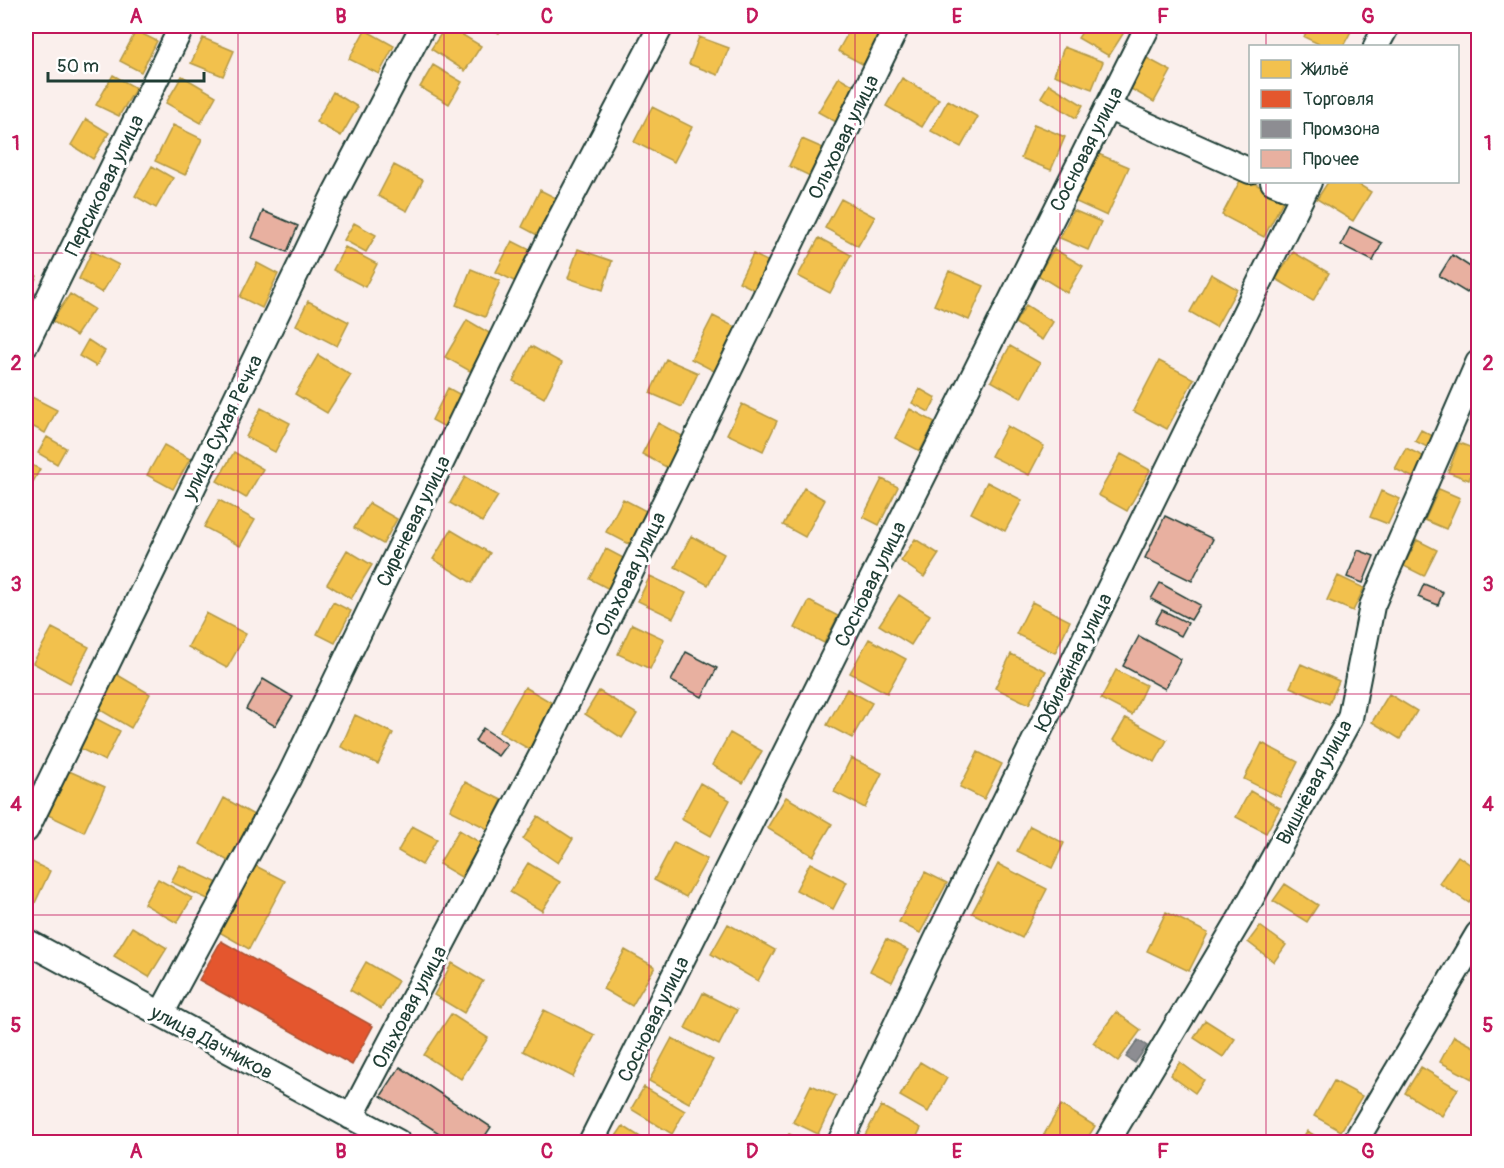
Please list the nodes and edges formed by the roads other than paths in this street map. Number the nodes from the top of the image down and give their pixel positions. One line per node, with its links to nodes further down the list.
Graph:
1 (183, 26): 12 (street, Персиковая улица)
2 (423, 26): 14 (street, улица Сухая Речка)
3 (662, 26): 17 (street, Сиреневая улица)
4 (1148, 26): 8 (street, Сосновая улица)
5 (1387, 26): 7 (street)
6 (887, 29): 18 (street, Ольховая улица)
7 (1377, 45)
8 (1107, 107): 9 (street); 20 (street, Сосновая улица)
9 (1249, 170)
10 (1279, 183): 11 (street)
11 (1306, 188): 21 (street, Юбилейная улица)
12 (26, 344)
13 (1479, 363): 22 (street, Вишнёвая улица)
14 (26, 830)
15 (1479, 934): 23 (street)
16 (26, 941): 17 (street, улица Дачников)
17 (161, 1014): 18 (street, улица Дачников)
18 (351, 1117): 19 (street, улица Дачников)
19 (398, 1143)
20 (591, 1143)
21 (840, 1143)
22 (1107, 1143)
23 (1354, 1143)

